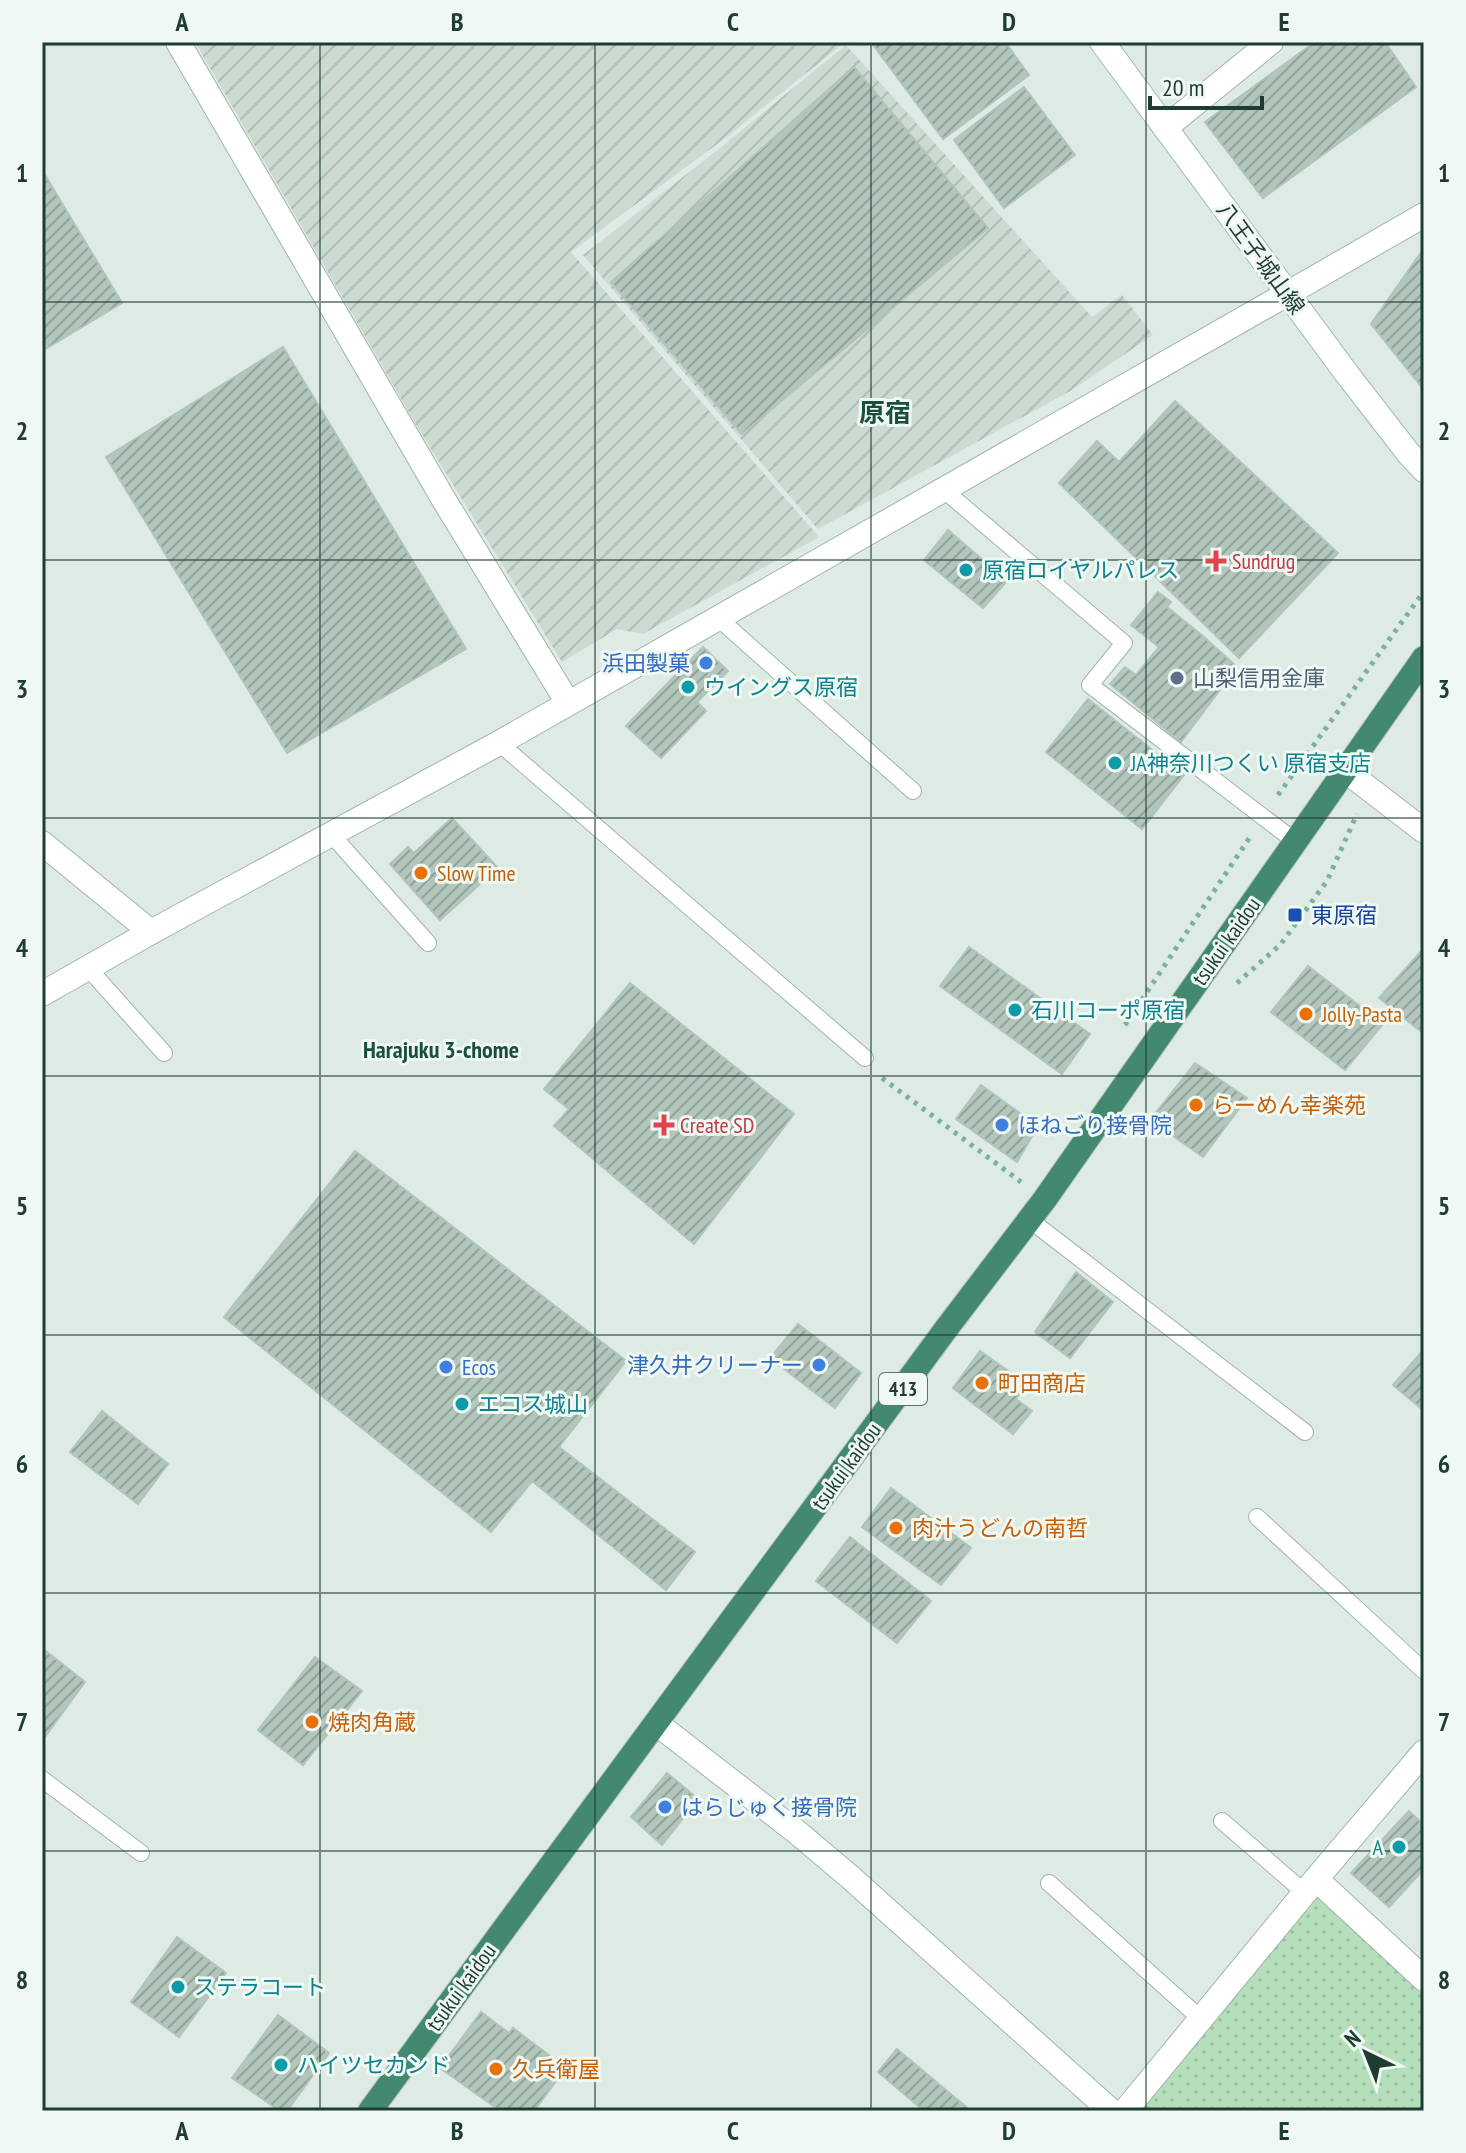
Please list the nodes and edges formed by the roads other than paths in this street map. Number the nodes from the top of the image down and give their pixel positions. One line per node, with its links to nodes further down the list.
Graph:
1 (178, 42): 11 (street)
2 (1102, 42): 4 (street, 八王子城山線)
3 (1271, 42): 4 (street)
4 (1165, 128): 6 (street, 八王子城山線)
5 (1424, 215): 6 (street)
6 (1287, 294): 7 (street, 八王子城山線); 8 (street)
7 (1424, 470)
8 (944, 490): 9 (street); 17 (lane)
9 (718, 618): 11 (street); 14 (lane)
10 (1424, 658): 13 (highway, tsukui kaidou / 413)
11 (568, 703): 12 (street)
12 (499, 743): 16 (street); 24 (lane)
13 (1346, 771): 15 (street); 17 (highway, tsukui kaidou / 413)
14 (913, 791)
15 (1424, 831)
16 (331, 834): 19 (street); 20 (lane)
17 (1296, 842): 25 (highway, tsukui kaidou / 413)
18 (42, 843): 19 (street)
19 (151, 932): 21 (street)
20 (428, 943)
21 (88, 968): 22 (street); 23 (lane)
22 (42, 994)
23 (164, 1053)
24 (865, 1058)
25 (1030, 1220): 26 (lane); 29 (highway, tsukui kaidou / 413)
26 (1305, 1432)
27 (1257, 1517): 28 (lane)
28 (1424, 1671)
29 (656, 1723): 38 (highway, tsukui kaidou / 413); 39 (street)
30 (1424, 1752): 35 (street)
31 (42, 1779): 33 (lane)
32 (1222, 1821): 35 (lane)
33 (141, 1853)
34 (1049, 1883): 37 (lane)
35 (1310, 1886): 36 (street); 37 (street)
36 (1424, 1979)
37 (1201, 2019): 40 (street)
38 (370, 2111)
39 (1111, 2111)
40 (1125, 2111)

